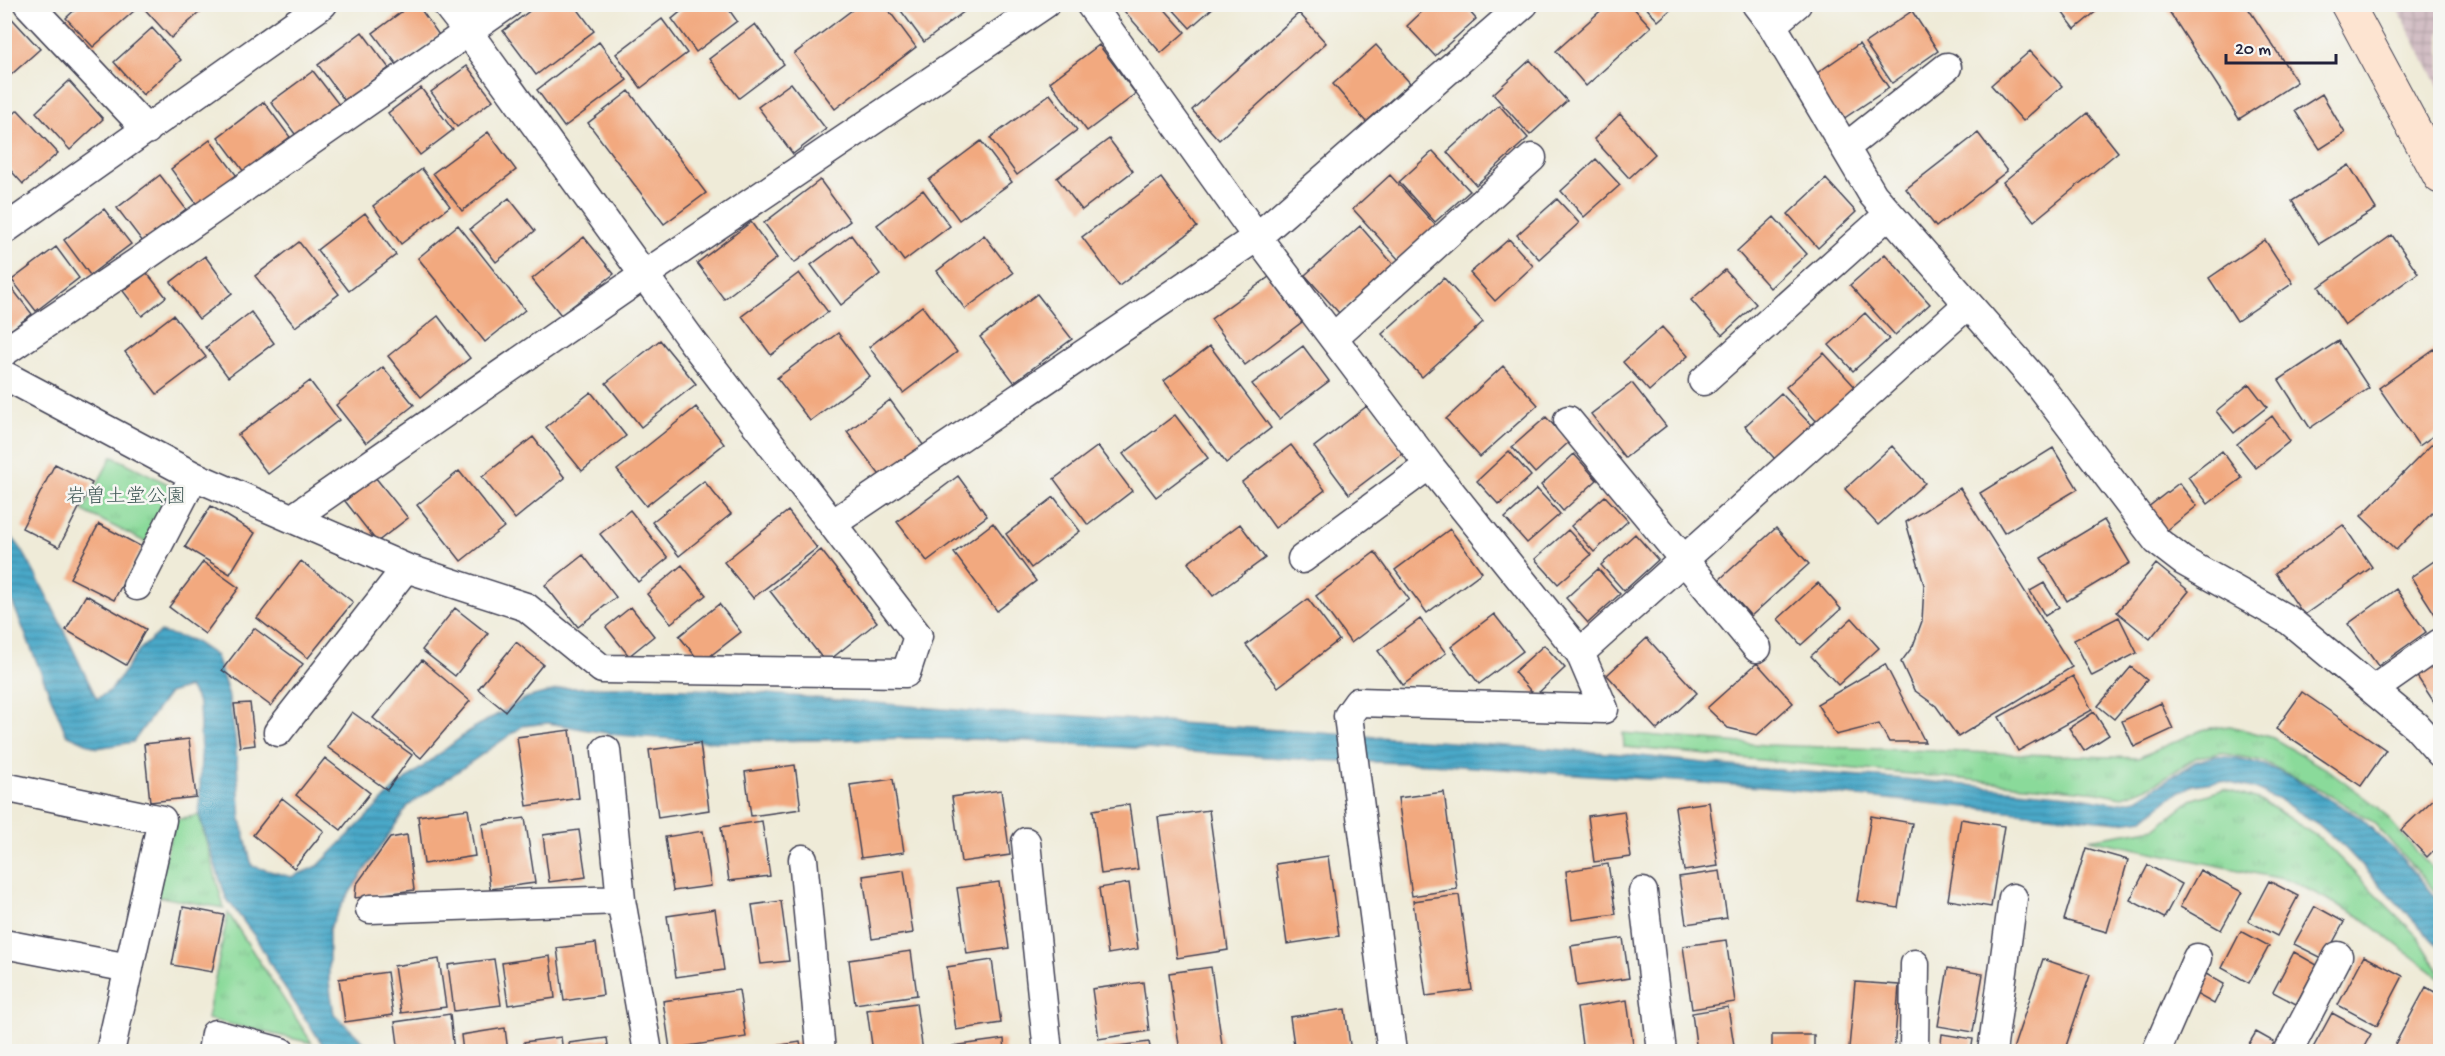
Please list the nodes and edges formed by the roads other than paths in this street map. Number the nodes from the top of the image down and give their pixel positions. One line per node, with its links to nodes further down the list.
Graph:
1 (28, 4): 13 (street)
2 (323, 4): 13 (street)
3 (446, 4): 11 (street)
4 (508, 4): 11 (street)
5 (1045, 4): 20 (street)
6 (1090, 4): 19 (street)
7 (1524, 4): 19 (street)
8 (1797, 4): 10 (street)
9 (2347, 4): 16 (main road)
10 (1764, 15): 14 (street)
11 (468, 32): 20 (street); 23 (street)
12 (1947, 67): 14 (street)
13 (147, 130): 18 (street)
14 (1845, 148): 17 (street)
15 (1532, 158): 22 (street)
16 (2440, 177)
17 (1889, 214): 21 (street); 25 (street)
18 (4, 230)
19 (1257, 237): 22 (street); 30 (street)
20 (644, 275): 29 (street); 30 (street)
21 (1967, 305): 32 (street); 38 (street)
22 (1334, 337): 27 (street)
23 (4, 352)
24 (4, 375): 28 (street)
25 (1703, 381)
26 (1568, 420): 32 (street)
27 (1429, 465): 31 (street); 37 (street)
28 (194, 476): 29 (street); 34 (street)
29 (293, 518): 33 (street)
30 (832, 524): 33 (street)
31 (1302, 559)
32 (1683, 561): 36 (street); 37 (street)
33 (406, 568): 39 (street)
34 (137, 586)
35 (2440, 643): 38 (street)
36 (1757, 648)
37 (1580, 653): 60 (street)
38 (2373, 690): 41 (street)
39 (278, 732)
40 (606, 750): 47 (street)
41 (2440, 753)
42 (4, 787): 53 (street)
43 (1026, 842): 59 (street)
44 (803, 859): 58 (street)
45 (1643, 892): 61 (street)
46 (2013, 898): 63 (street)
47 (621, 900): 48 (street); 57 (street)
48 (370, 909)
49 (4, 944): 53 (street)
50 (2338, 956): 65 (street)
51 (2197, 957): 64 (street)
52 (1915, 964): 62 (street)
53 (129, 968): 54 (street)
54 (110, 1052)
55 (212, 1052): 56 (street)
56 (281, 1052)
57 (648, 1052)
58 (821, 1052)
59 (1048, 1052)
60 (1392, 1052)
61 (1662, 1052)
62 (1914, 1052)
63 (1992, 1052)
64 (2156, 1052)
65 (2288, 1052)

